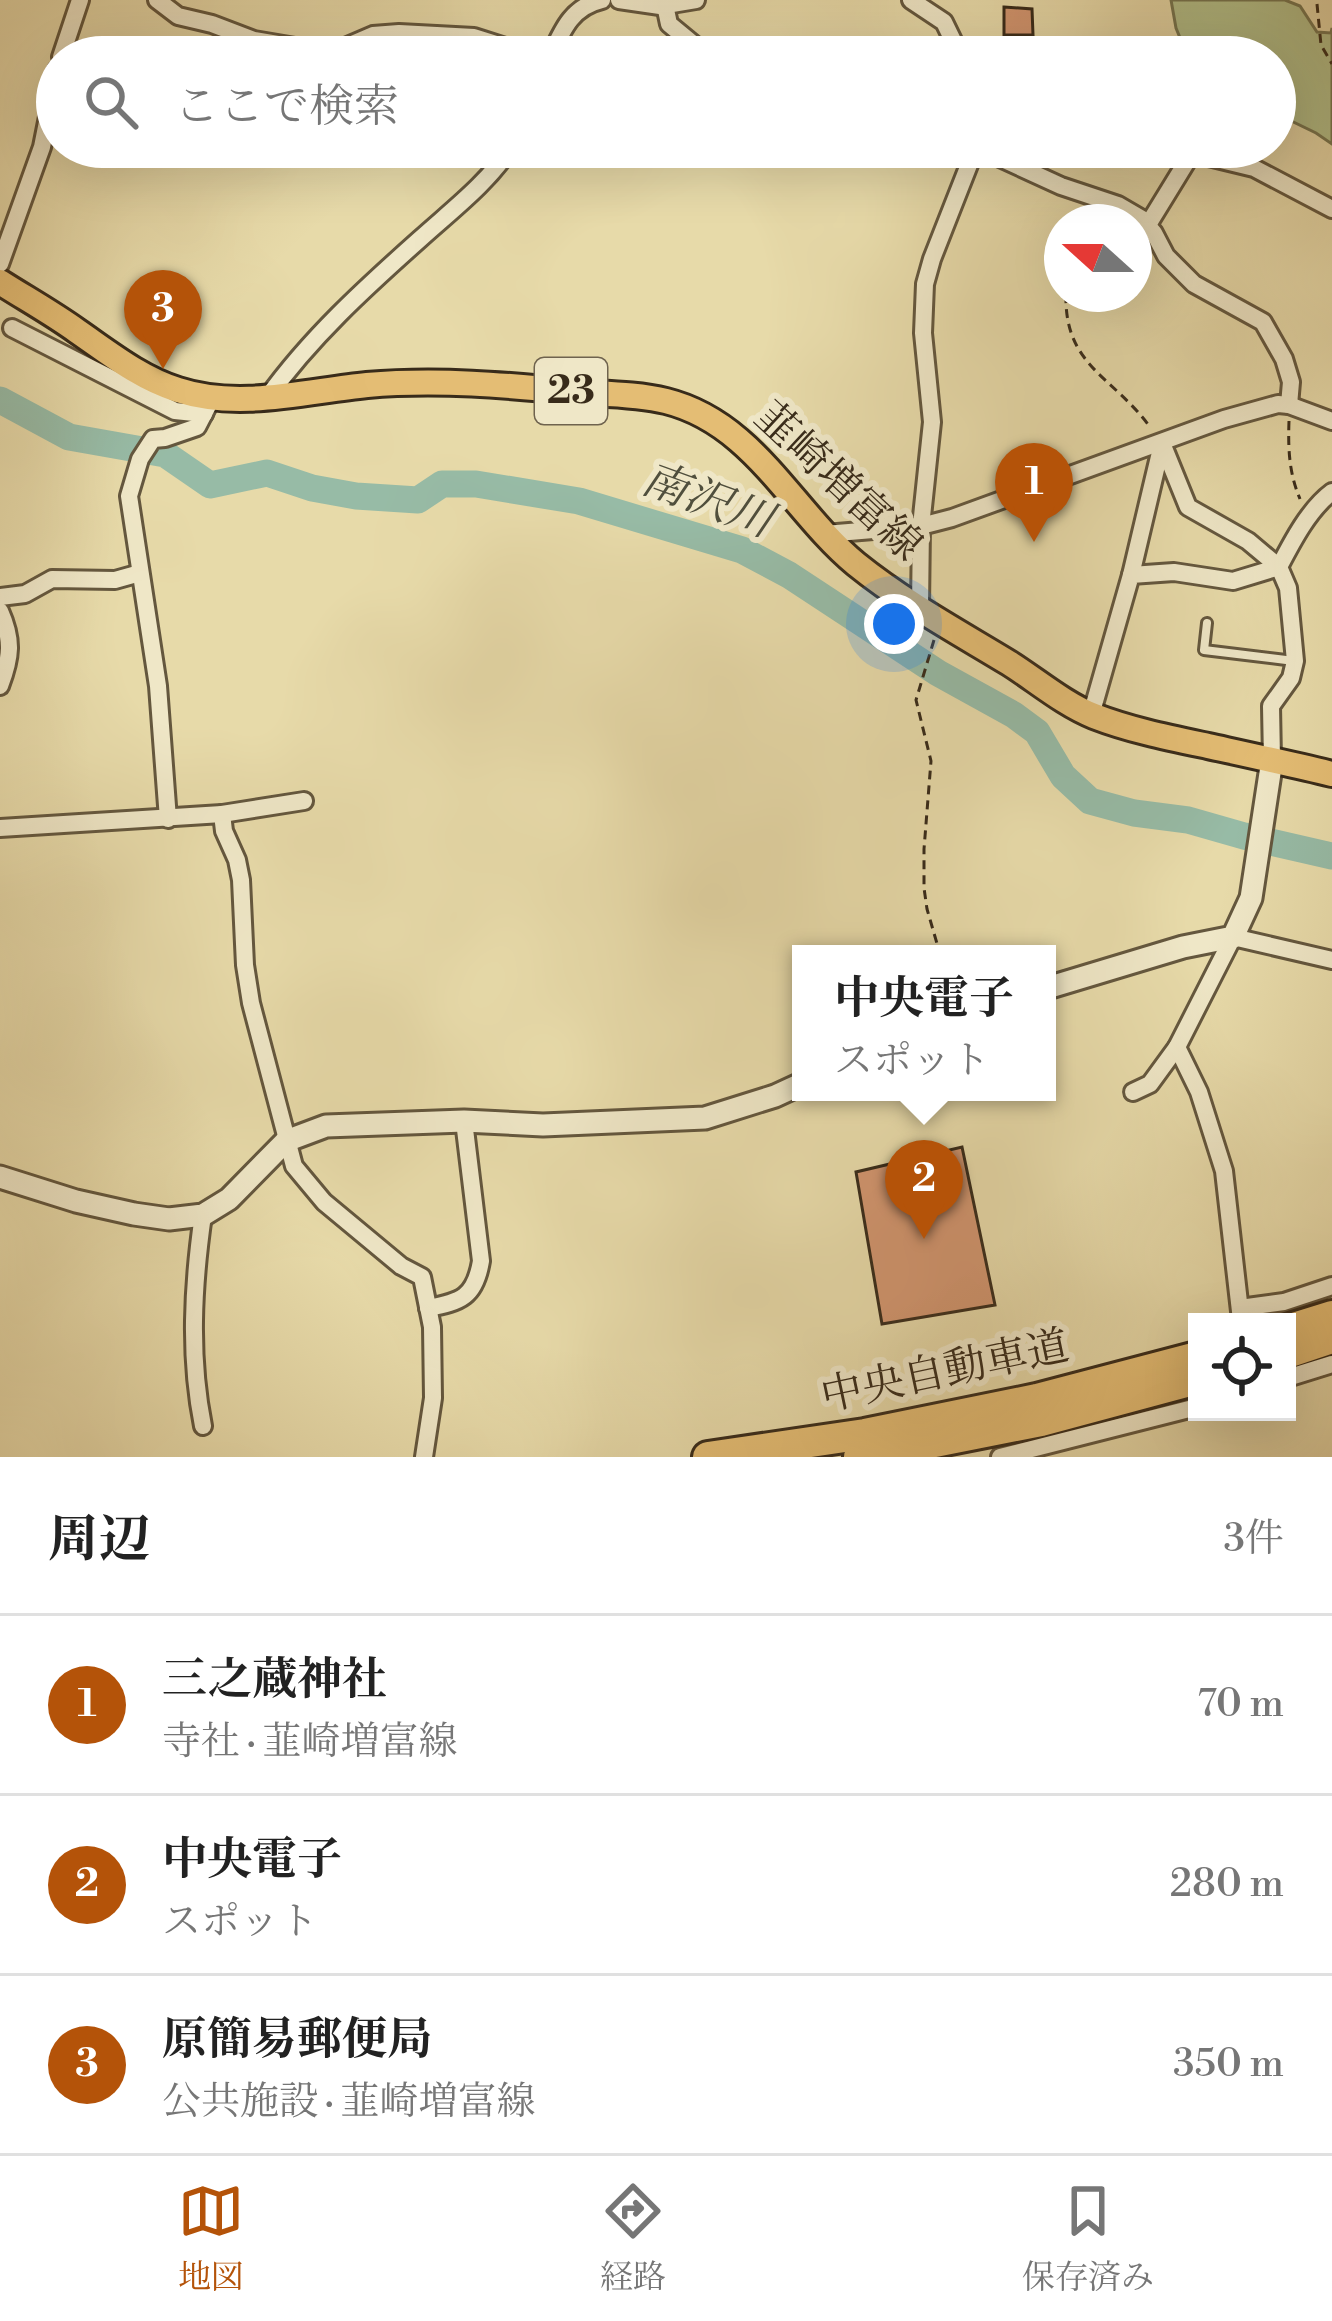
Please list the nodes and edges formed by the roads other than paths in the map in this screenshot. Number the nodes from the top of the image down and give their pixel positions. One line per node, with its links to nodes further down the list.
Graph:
1 (80, 0): 8 (street)
2 (157, 0): 9 (street)
3 (602, 0): 12 (street)
4 (619, 0): 7 (street)
5 (696, 0): 7 (street)
6 (911, 0): 14 (street)
7 (665, 5): 13 (street)
8 (69, 36)
9 (244, 36)
10 (371, 36): 11 (street)
11 (455, 36)
12 (559, 36)
13 (684, 36)
14 (951, 36)
15 (36, 164): 25 (street)
16 (496, 168): 28 (street)
17 (968, 168): 34 (street)
18 (1022, 168): 21 (street)
19 (1183, 168): 23 (street)
20 (1254, 168): 22 (street)
21 (1115, 204)
22 (1332, 209)
23 (1152, 218)
24 (1152, 232): 29 (street)
25 (0, 264)
26 (0, 282): 30 (main road, 韮崎増富線 / 23)
27 (6, 322): 30 (street)
28 (267, 398): 30 (main road, 韮崎増富線 / 23); 35 (main road, 韮崎増富線 / 23)
29 (1289, 405): 31 (street); 32 (street)
30 (208, 406): 37 (street)
31 (1332, 421)
32 (1162, 443): 34 (street); 36 (street); 38 (street)
33 (1332, 492): 36 (street)
34 (921, 526): 35 (street); 41 (street)
35 (825, 534): 41 (main road, 韮崎増富線 / 23)
36 (1279, 567): 38 (street); 43 (street)
37 (140, 573): 39 (street); 50 (street)
38 (1131, 575): 45 (street)
39 (0, 597)
40 (0, 611): 44 (street)
41 (930, 614): 45 (main road, 韮崎増富線 / 23)
42 (1207, 623): 43 (lane)
43 (1294, 661): 46 (street)
44 (0, 686)
45 (1091, 715): 46 (main road, 韮崎増富線 / 23)
46 (1272, 760): 47 (main road, 韮崎増富線 / 23); 52 (street)
47 (1332, 774)
48 (304, 801): 49 (street)
49 (222, 814): 50 (street); 59 (street)
50 (168, 819): 51 (street)
51 (0, 829)
52 (1233, 937): 53 (street); 54 (street); 55 (street)
53 (1332, 960)
54 (1056, 985)
55 (1177, 1047): 57 (street); 64 (street)
56 (792, 1088): 58 (street)
57 (1133, 1092)
58 (464, 1121): 59 (street); 63 (street)
59 (286, 1141): 61 (street); 63 (street)
60 (0, 1177): 61 (street)
61 (203, 1215): 75 (street)
62 (1332, 1286): 65 (street)
63 (428, 1308): 76 (street)
64 (1240, 1313)
65 (1244, 1313)
66 (1332, 1316): 67 (highway)
67 (1296, 1327)
68 (1332, 1338): 69 (highway)
69 (1296, 1350)
70 (1188, 1359): 77 (highway, 中央自動車道)
71 (1332, 1364): 72 (street)
72 (1296, 1375)
73 (1188, 1381): 78 (highway, 中央自動車道)
74 (1188, 1409): 79 (street)
75 (202, 1426)
76 (424, 1454)
77 (708, 1457)
78 (859, 1457)
79 (1000, 1457)

